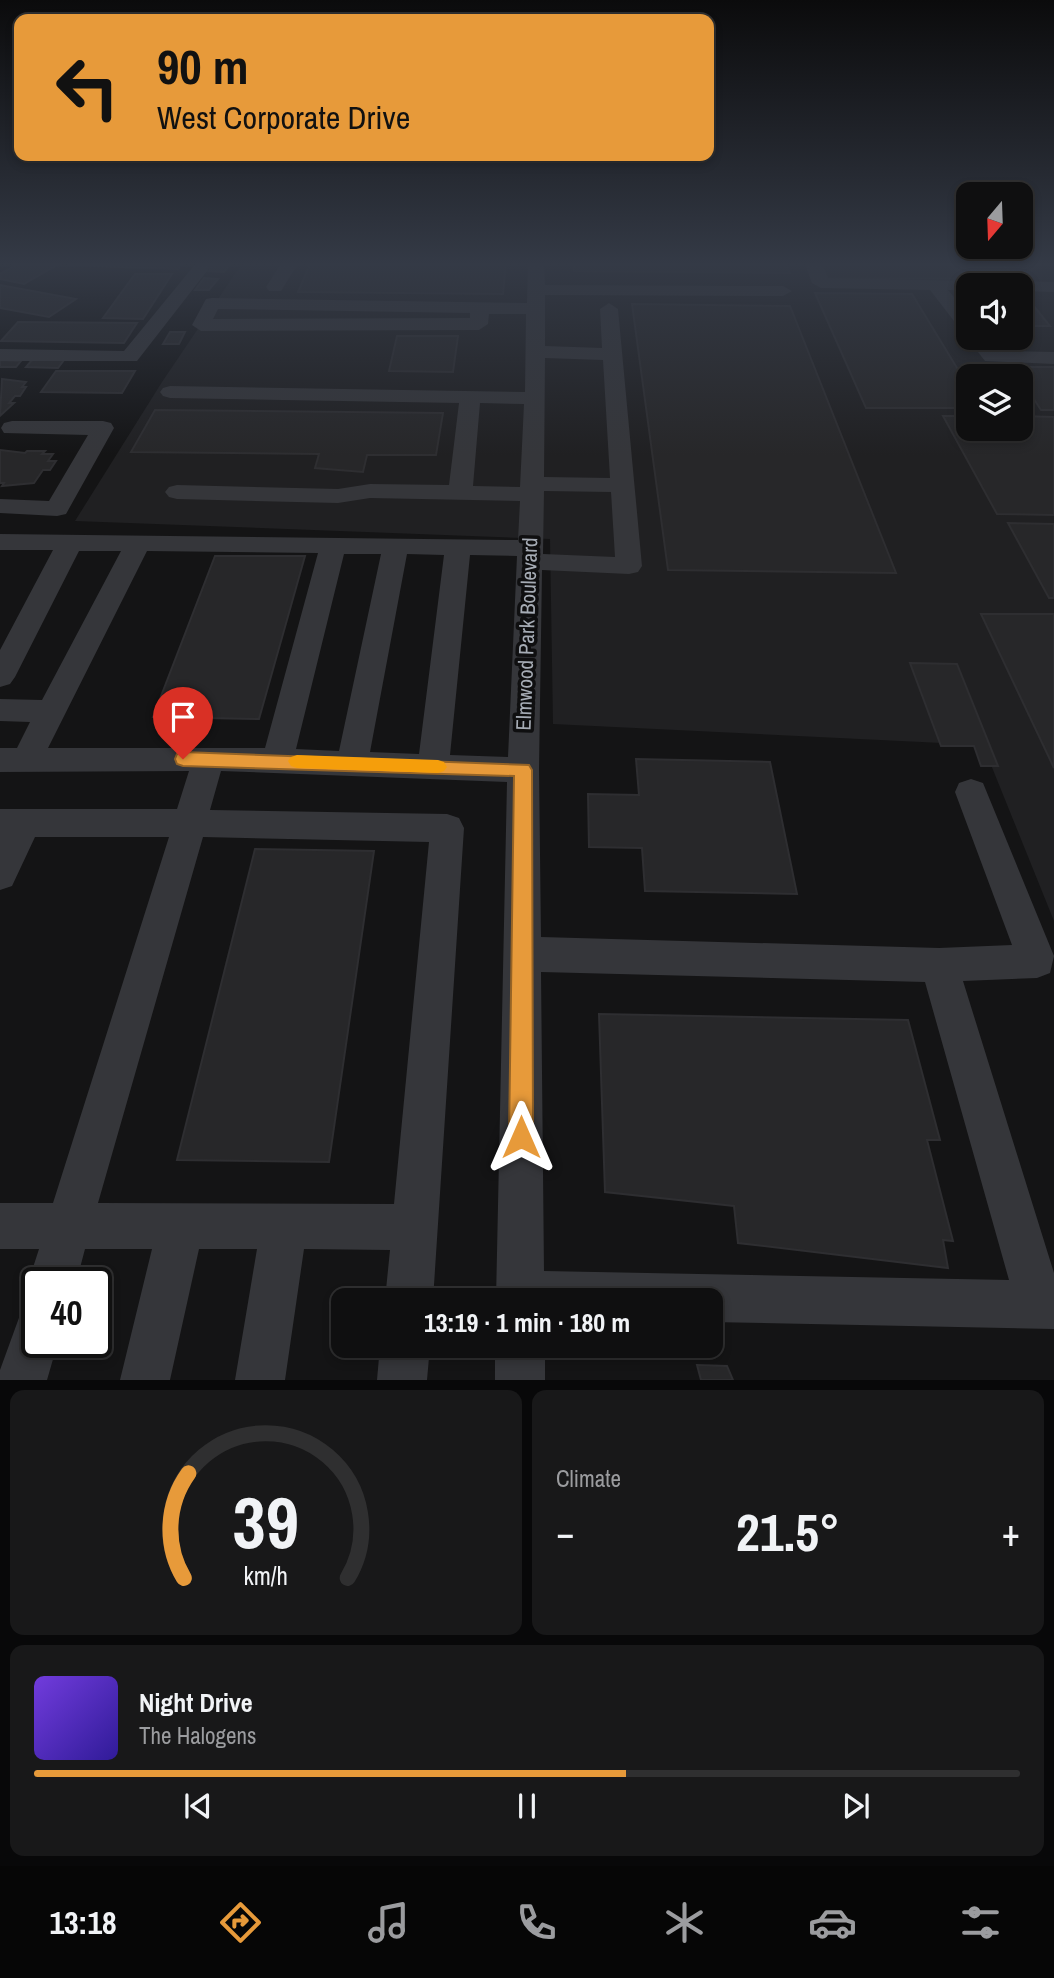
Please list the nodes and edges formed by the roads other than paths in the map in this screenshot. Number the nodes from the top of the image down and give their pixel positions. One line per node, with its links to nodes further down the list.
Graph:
1 (154, 326): 9 (street)
2 (535, 326): 7 (street, Elmwood Park Boulevard)
3 (610, 326): 8 (street)
4 (1033, 342): 5 (street)
5 (1054, 342)
6 (1019, 350): 10 (street)
7 (535, 352): 8 (street); 13 (street, Elmwood Park Boulevard)
8 (612, 354): 15 (street)
9 (0, 355)
10 (1054, 358)
11 (170, 392): 12 (street)
12 (470, 396): 13 (street); 18 (street)
13 (535, 398): 16 (street, Elmwood Park Boulevard)
14 (12, 428): 19 (street)
15 (621, 485): 16 (street); 26 (street)
16 (531, 489): 18 (street); 26 (street, Elmwood Park Boulevard)
17 (177, 492): 18 (street)
18 (460, 493)
19 (0, 506)
20 (0, 542): 21 (street)
21 (70, 543): 22 (street); 27 (street)
22 (138, 544): 23 (street); 29 (street)
23 (333, 546): 24 (street); 32 (street)
24 (396, 546): 25 (street); 33 (street)
25 (458, 547): 26 (street); 34 (street)
26 (529, 554): 35 (street, Elmwood Park Boulevard)
27 (0, 677)
28 (0, 710): 29 (street)
29 (51, 711): 31 (street)
30 (209, 759): 31 (street); 32 (street); 38 (street)
31 (14, 760)
32 (277, 761): 33 (street)
33 (352, 763): 34 (street)
34 (433, 766): 35 (street)
35 (523, 770): 40 (street, Elmwood Park Boulevard)
36 (971, 792): 41 (street)
37 (12, 823): 38 (street); 39 (street)
38 (191, 823): 45 (street); 46 (street)
39 (0, 875)
40 (522, 954): 41 (street); 49 (street, Elmwood Park Boulevard)
41 (940, 965): 51 (street)
42 (0, 1226): 46 (street)
43 (181, 1226): 44 (street); 46 (street); 56 (street)
44 (284, 1227): 45 (street); 57 (street)
45 (415, 1227): 48 (street)
46 (70, 1228): 47 (street)
47 (57, 1267)
48 (410, 1288)
49 (520, 1288)
50 (723, 1300): 51 (street)
51 (1047, 1305)
52 (29, 1358): 55 (street)
53 (404, 1358): 58 (street)
54 (520, 1358): 59 (street)
55 (22, 1380)
56 (145, 1380)
57 (260, 1380)
58 (402, 1380)
59 (520, 1380)

